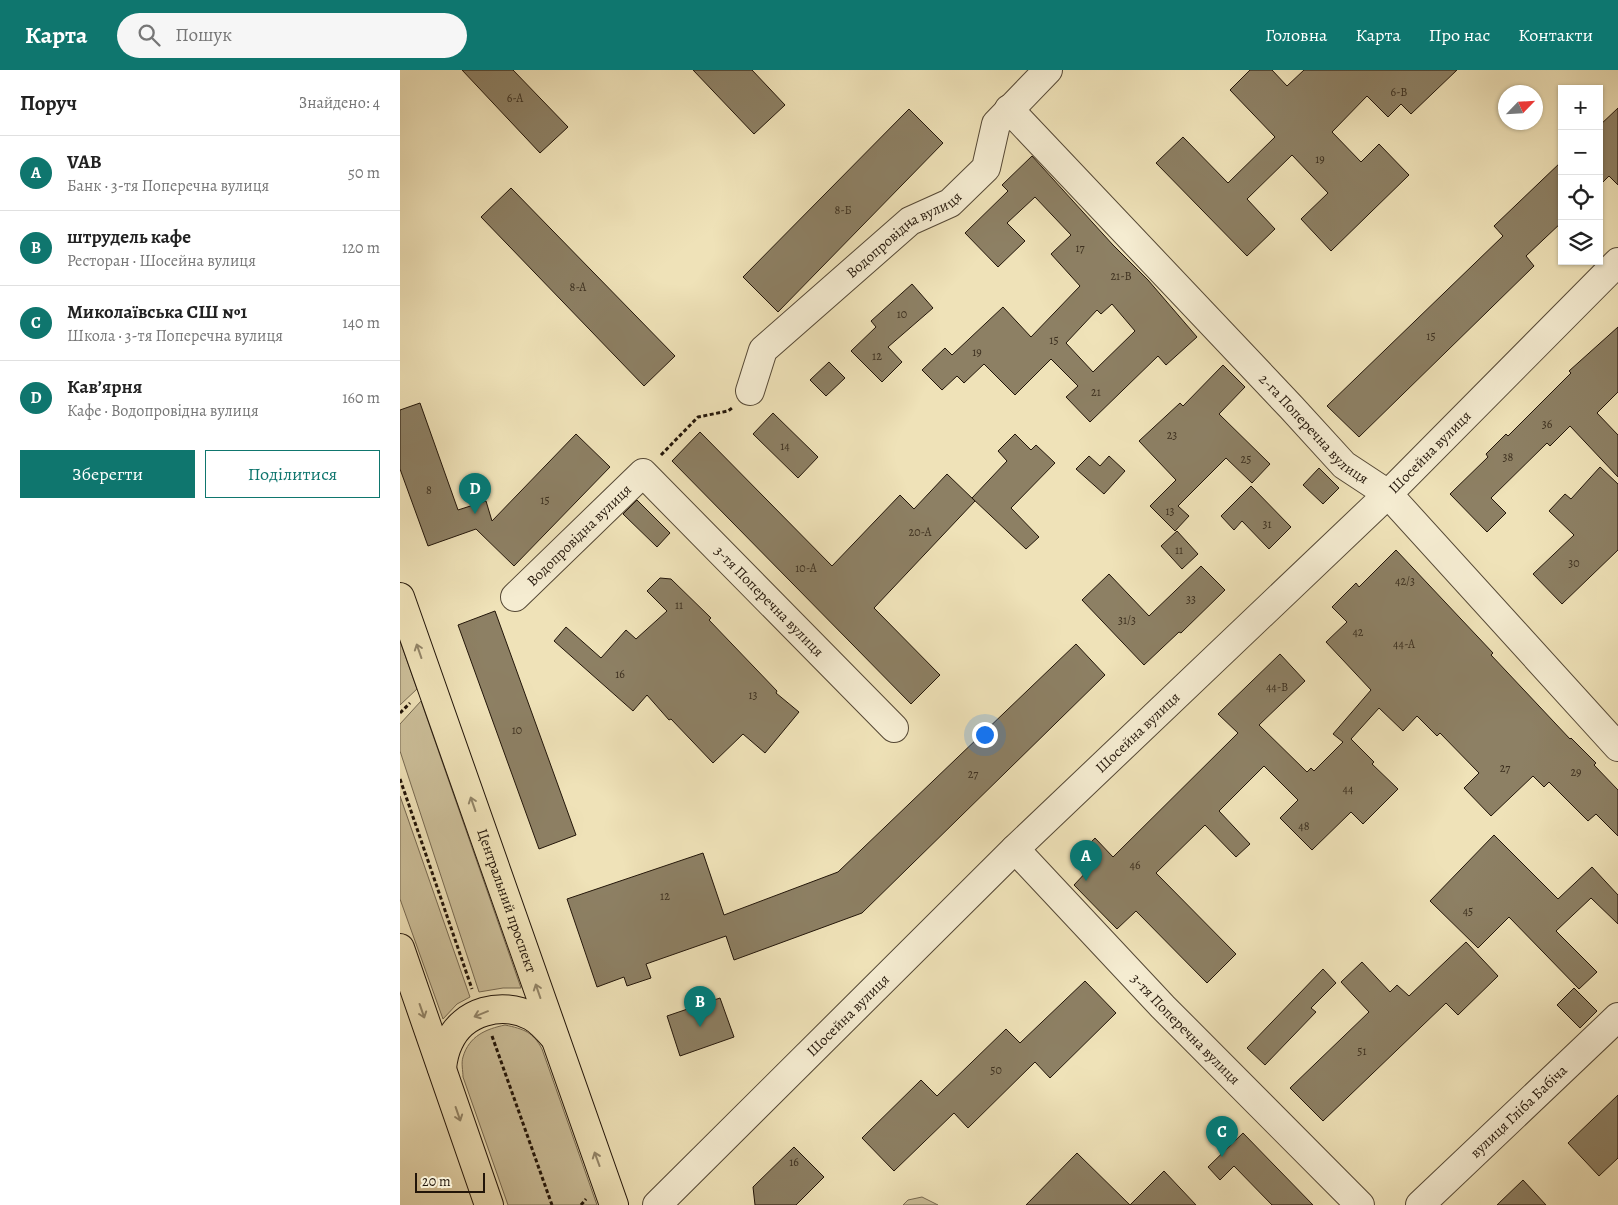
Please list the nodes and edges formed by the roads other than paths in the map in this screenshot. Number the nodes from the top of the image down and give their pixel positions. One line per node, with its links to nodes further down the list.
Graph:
1 (1048, 70): 2 (street, Водопровідна вулиця)
2 (1010, 109): 4 (street, Водопровідна вулиця); 6 (street, 2-га Поперечна вулиця)
3 (1618, 262): 6 (street, Шосейна вулиця)
4 (750, 391)
5 (643, 473): 8 (street, Водопровідна вулиця); 9 (street, 3-тя Поперечна вулиця)
6 (1388, 494): 10 (street, 2-га Поперечна вулиця); 11 (street, Шосейна вулиця)
7 (400, 597): 14 (main road, Центральний проспект, one-way to 7)
8 (515, 597)
9 (894, 728)
10 (1618, 748)
11 (1015, 849): 18 (street, Шосейна вулиця); 19 (street, 3-тя Поперечна вулиця)
12 (400, 948): 15 (main road, one-way to 15)
13 (1618, 1018): 20 (street, вулиця Гліба Бабіча)
14 (554, 1037): 15 (main road, one-way to 15); 17 (main road, Центральний проспект, one-way to 14)
15 (442, 1068): 16 (main road, one-way to 16)
16 (489, 1205)
17 (614, 1205)
18 (657, 1205)
19 (1360, 1205)
20 (1420, 1205)

